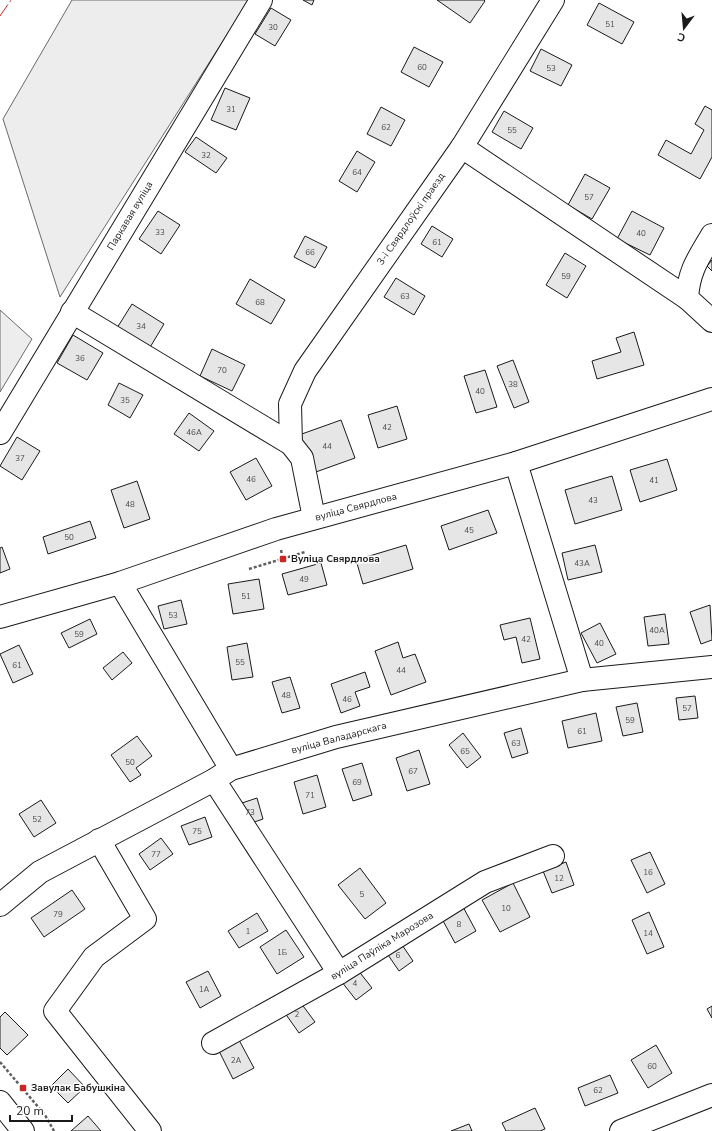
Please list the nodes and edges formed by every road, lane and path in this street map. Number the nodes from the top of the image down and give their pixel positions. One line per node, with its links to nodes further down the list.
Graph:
1 (261, 0): 6 (street, Паркавая вуліца)
2 (553, 0): 3 (street, 3-і Свярдлоўскі праезд)
3 (462, 147): 5 (street); 10 (street, 3-і Свярдлоўскі праезд)
4 (712, 235): 5 (street)
5 (687, 298): 7 (street)
6 (72, 312): 9 (street, Паркавая вуліца); 10 (street)
7 (712, 321)
8 (712, 399): 11 (street, вуліца Свярдлова)
9 (0, 433)
10 (292, 444): 12 (street)
11 (516, 463): 12 (street, вуліца Свярдлова); 18 (street)
12 (314, 518): 15 (street, вуліца Свярдлова)
13 (306, 552): 14 (path)
14 (249, 569)
15 (120, 583): 16 (street, вуліца Свярдлова); 19 (street)
16 (0, 617)
17 (712, 667): 18 (street, вуліца Валадарскага)
18 (582, 680): 19 (street, вуліца Валадарскага)
19 (222, 774): 20 (street, вуліца Валадарскага); 23 (street)
20 (100, 840): 22 (street, вуліца Валадарскага); 30 (street)
21 (554, 856): 23 (street, вуліца Паўліка Марозова)
22 (0, 905)
23 (339, 973): 24 (street, вуліца Паўліка Марозова)
24 (213, 1043)
25 (0, 1062): 29 (path)
26 (712, 1094): 31 (street)
27 (0, 1102): 28 (street)
28 (23, 1131)
29 (54, 1131)
30 (150, 1131)
31 (621, 1131)

